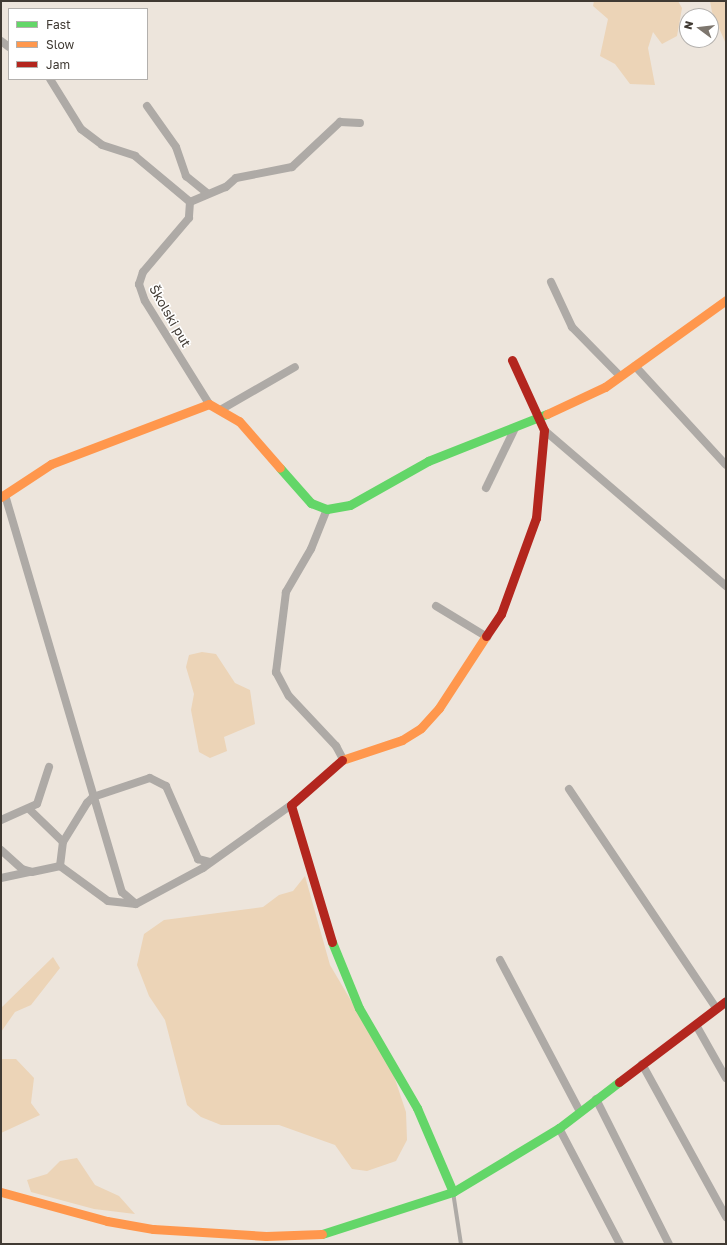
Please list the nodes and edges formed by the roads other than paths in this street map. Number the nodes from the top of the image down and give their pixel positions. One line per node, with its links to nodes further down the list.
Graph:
1 (51, 80): 5 (street)
2 (147, 106): 4 (street)
3 (360, 123): 4 (street)
4 (208, 194): 5 (street)
5 (190, 202): 12 (street, Školski put)
6 (551, 282): 11 (street)
7 (726, 300): 9 (street)
8 (512, 360): 14 (street)
9 (635, 366): 11 (street); 17 (street)
10 (295, 367): 13 (street)
11 (620, 376): 14 (street)
12 (210, 404): 13 (street); 19 (street)
13 (222, 409): 20 (street)
14 (539, 418): 15 (street); 16 (street)
15 (515, 428): 18 (street); 20 (street)
16 (544, 430): 21 (street); 23 (street)
17 (726, 465)
18 (486, 488)
19 (3, 496): 27 (street)
20 (327, 509): 24 (street)
21 (726, 586)
22 (436, 606): 23 (street)
23 (487, 637): 24 (street)
24 (343, 759): 28 (street)
25 (49, 767): 29 (street)
26 (569, 789): 40 (street)
27 (93, 797): 31 (street); 33 (street); 37 (street)
28 (291, 805): 33 (street); 48 (street)
29 (29, 809): 30 (street); 31 (street)
30 (1, 820)
31 (63, 842): 34 (street)
32 (1, 850): 35 (street)
33 (210, 862): 37 (street)
34 (60, 866): 35 (street); 37 (street)
35 (32, 872): 36 (street)
36 (1, 878)
37 (136, 904)
38 (500, 960): 45 (street)
39 (726, 1001): 40 (street)
40 (716, 1009): 41 (street)
41 (696, 1025): 42 (street); 43 (street)
42 (642, 1064): 44 (street); 49 (street)
43 (726, 1078)
44 (596, 1099): 45 (street); 52 (street)
45 (580, 1112): 46 (street)
46 (559, 1128): 48 (street); 51 (street)
47 (1, 1192): 48 (street)
48 (453, 1192): 50 (lane)
49 (726, 1217)
50 (461, 1244)
51 (620, 1244)
52 (669, 1244)

